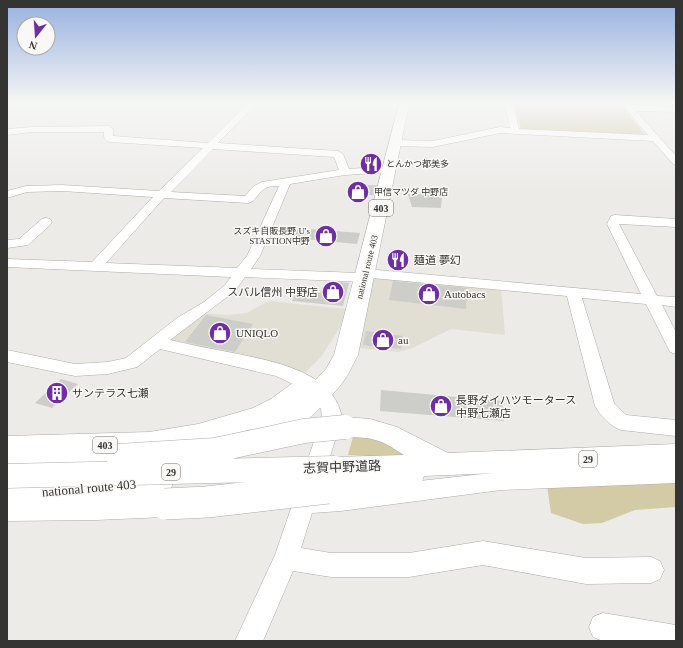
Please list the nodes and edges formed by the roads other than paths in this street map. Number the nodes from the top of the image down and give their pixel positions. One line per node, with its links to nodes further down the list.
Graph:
1 (108, 134): 9 (street)
2 (223, 134): 9 (street)
3 (397, 134): 8 (highway, national route 403 / 403)
4 (482, 134): 8 (street)
5 (580, 134): 7 (street)
6 (652, 134): 7 (street)
7 (655, 138): 10 (street)
8 (395, 143): 11 (highway, national route 403 / 403)
9 (212, 146): 12 (street); 15 (street)
10 (676, 162)
11 (390, 168): 12 (street); 22 (highway, national route 403 / 403)
12 (345, 172): 13 (street)
13 (286, 182): 15 (street); 21 (street)
14 (7, 195): 15 (street)
15 (161, 195): 20 (street)
16 (46, 222): 18 (street)
17 (676, 224): 24 (street)
18 (7, 244)
19 (7, 263): 20 (street)
20 (95, 267): 21 (street)
21 (240, 272): 22 (street); 26 (street)
22 (366, 276): 23 (street); 29 (highway, national route 403 / 403)
23 (573, 292): 24 (street); 30 (street)
24 (652, 300): 25 (street); 27 (street)
25 (676, 302)
26 (157, 344): 28 (street); 29 (street)
27 (676, 348)
28 (7, 356)
29 (313, 389): 31 (highway, national route 403 / 403); 35 (highway, national route 403 / 403); 42 (street)
30 (676, 428)
31 (202, 434): 32 (highway, national route 403 / 403); 35 (highway)
32 (7, 448)
33 (676, 455): 36 (main road, 志賀中野道路 / 29)
34 (7, 460): 37 (main road, 29, bridge)
35 (218, 460): 41 (highway, national route 403 / 403)
36 (500, 463): 37 (main road, 志賀中野道路 / 29); 40 (main road, 29)
37 (447, 464): 40 (main road, 志賀中野道路 / 29)
38 (676, 474): 42 (street)
39 (7, 476): 40 (main road, 志賀中野道路 / 29, bridge)
40 (331, 478): 43 (main road, 29, bridge)
41 (7, 494)
42 (304, 503): 44 (street)
43 (7, 508)
44 (286, 558): 45 (street); 48 (street)
45 (651, 570)
46 (603, 627): 47 (street)
47 (676, 639)
48 (249, 641)

